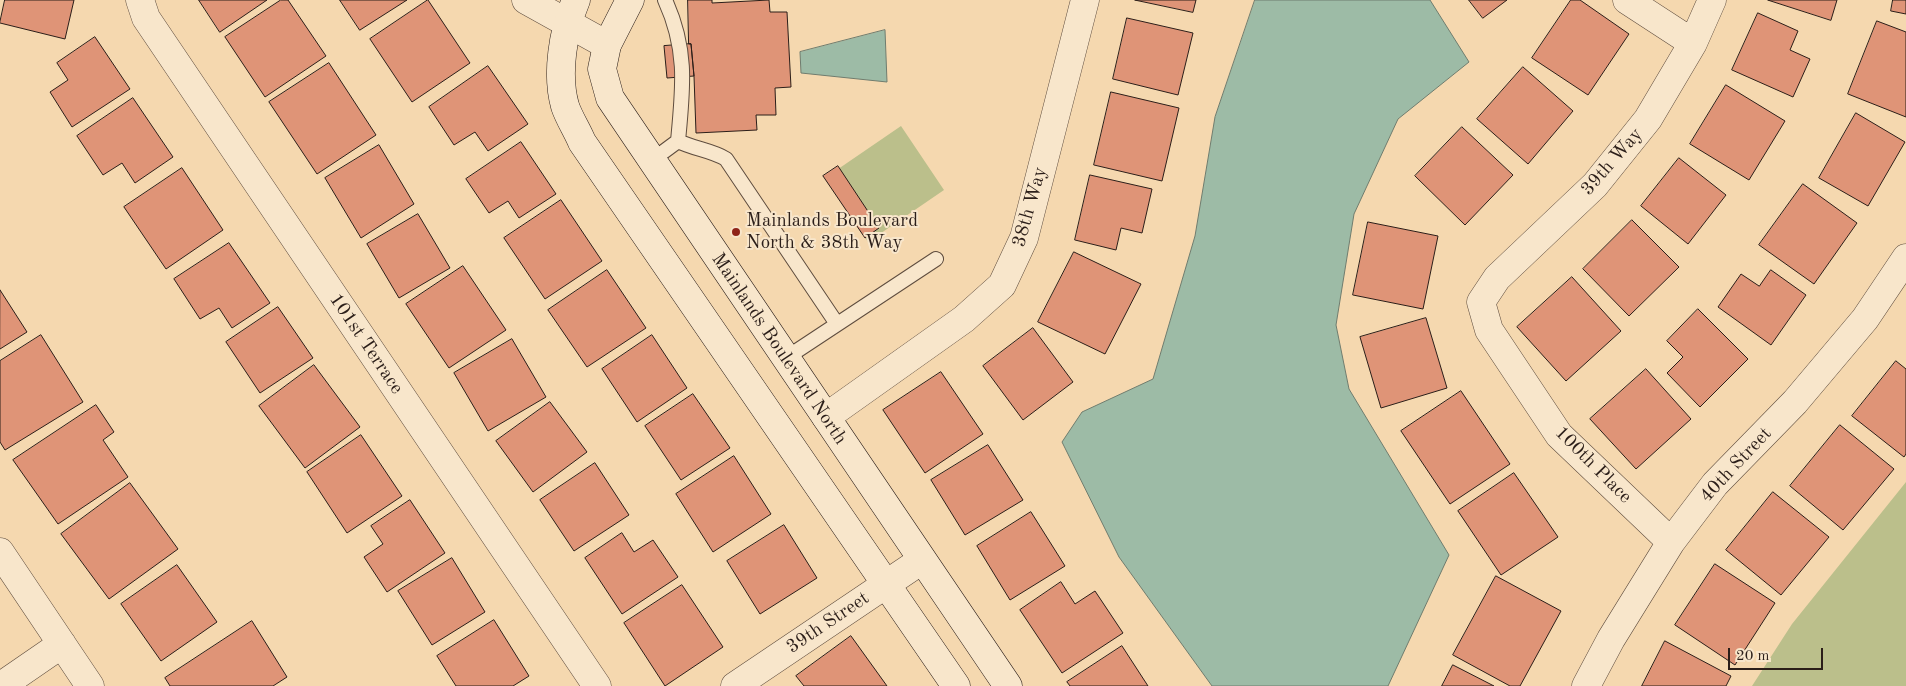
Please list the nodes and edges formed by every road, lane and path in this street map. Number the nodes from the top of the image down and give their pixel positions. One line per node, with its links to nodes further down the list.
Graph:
1 (140, 0): 26 (street, 101st Terrace)
2 (526, 0): 8 (street)
3 (630, 0): 10 (street, Mainlands Boulevard North)
4 (665, 0): 11 (lane)
5 (1085, 0): 18 (street, 38th Way)
6 (1627, 0): 9 (street)
7 (1712, 0): 9 (street, 39th Way)
8 (572, 11): 10 (street); 22 (street)
9 (1693, 43): 15 (street, 39th Way)
10 (607, 45): 12 (street, Mainlands Boulevard North)
11 (678, 141): 12 (lane); 16 (lane)
12 (650, 160): 17 (street, Mainlands Boulevard North)
13 (1906, 258): 19 (street, 40th Street)
14 (936, 259): 16 (lane)
15 (1481, 302): 19 (street, 100th Place)
16 (837, 324): 17 (lane)
17 (786, 358): 18 (street, Mainlands Boulevard North)
18 (826, 417): 21 (street, Mainlands Boulevard North)
19 (1671, 542): 30 (street, 40th Street)
20 (0, 552): 23 (street)
21 (922, 560): 22 (street, 39th Street); 29 (street, Mainlands Boulevard North)
22 (886, 584): 27 (street, 39th Street); 28 (street)
23 (62, 644): 24 (street); 25 (street)
24 (1, 686)
25 (90, 686)
26 (597, 686)
27 (735, 686)
28 (956, 686)
29 (1008, 686)
30 (1586, 686)

